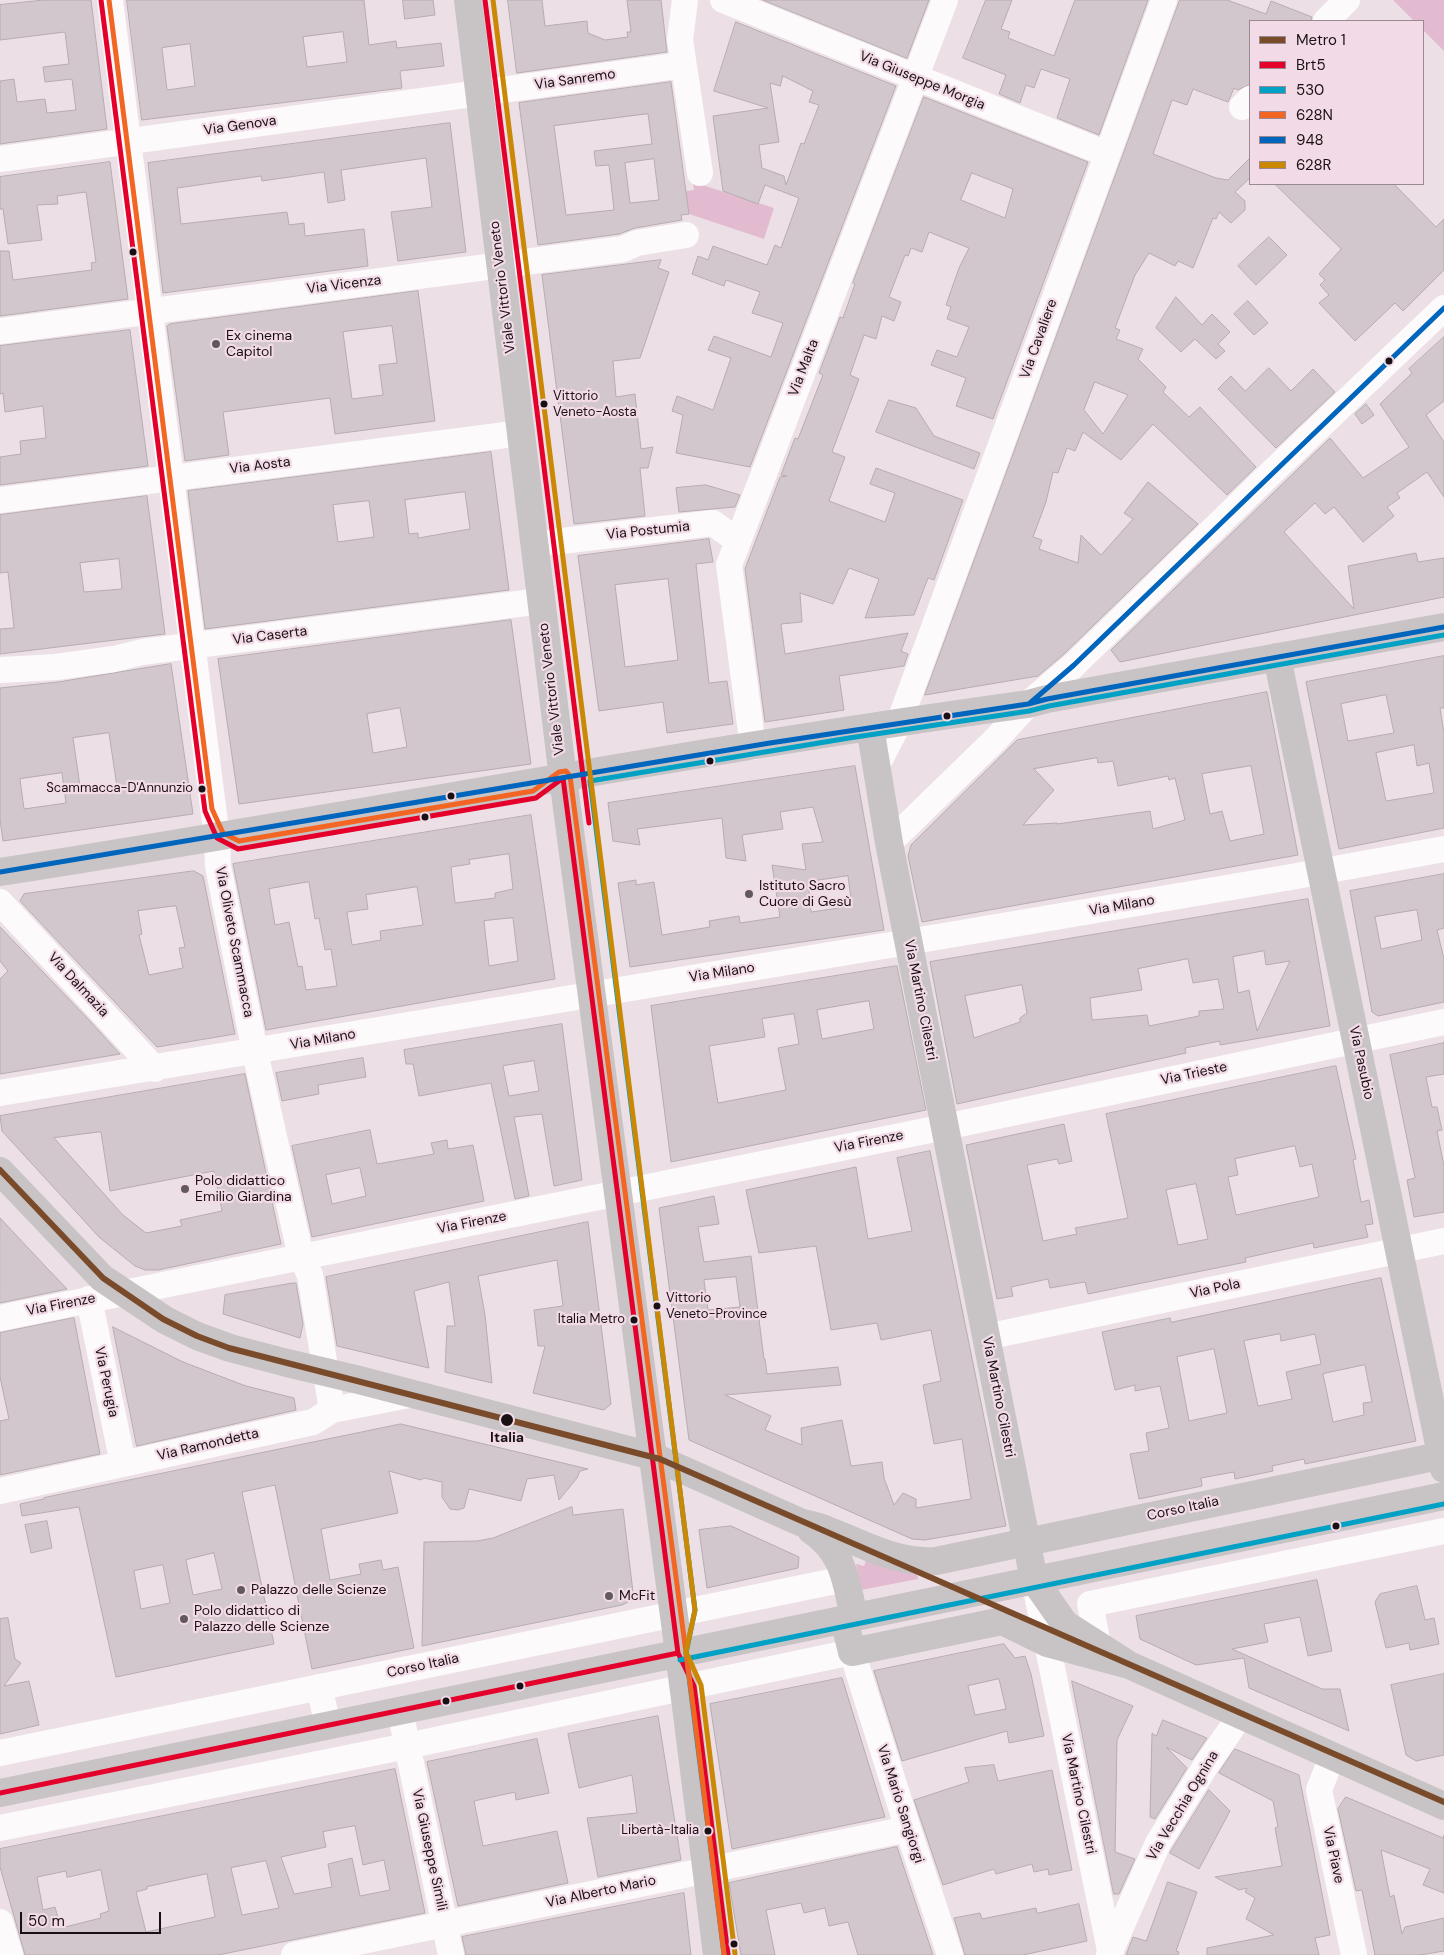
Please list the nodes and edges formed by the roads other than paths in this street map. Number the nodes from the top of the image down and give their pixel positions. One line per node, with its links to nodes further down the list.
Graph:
1 (110, 0): 12 (street, Via Oliveto Scammacca)
2 (468, 0): 11 (main road, Viale Vittorio Veneto)
3 (685, 0): 9 (street)
4 (945, 0): 10 (street, Via Malta)
5 (1164, 0): 13 (street, Via Cavaliere)
6 (1347, 0): 8 (street)
7 (731, 3): 10 (street, Via Giuseppe Morgia)
8 (1327, 20)
9 (676, 66): 11 (street, Via Sanremo); 15 (street)
10 (915, 78): 13 (street, Via Giuseppe Morgia); 24 (street, Via Malta)
11 (480, 94): 12 (street, Via Genova); 17 (main road, Viale Vittorio Veneto)
12 (128, 142): 14 (street, Via Genova); 19 (street, Via Oliveto Scammacca)
13 (1108, 154): 34 (street, Via Cavaliere)
14 (0, 159)
15 (700, 173)
16 (686, 236): 17 (street, Via Vicenza)
17 (501, 265): 19 (street, Via Vicenza); 21 (main road, Viale Vittorio Veneto)
18 (1444, 308): 30 (street)
19 (150, 311): 20 (street, Via Vicenza); 22 (street, Via Oliveto Scammacca)
20 (0, 331)
21 (521, 433): 22 (street, Via Aosta); 26 (main road, Viale Vittorio Veneto)
22 (171, 478): 23 (street, Via Aosta); 28 (street, Via Oliveto Scammacca)
23 (0, 500)
24 (738, 541): 25 (street, Via Postumia); 36 (street, Via Malta)
25 (553, 542)
26 (541, 601): 28 (street, Via Caserta); 38 (main road, Viale Vittorio Veneto)
27 (1444, 627): 29 (main road)
28 (192, 646): 31 (street, Via Caserta); 39 (street, Via Oliveto Scammacca)
29 (1277, 658): 32 (main road); 42 (main road, Via Pasubio)
30 (1074, 665): 32 (street); 33 (street)
31 (0, 670)
32 (1079, 693): 33 (main road)
33 (1028, 704): 34 (main road); 40 (street)
34 (899, 723): 35 (main road); 37 (street, Via Cavaliere)
35 (859, 729): 36 (main road); 37 (main road, Via Martino Cilestri)
36 (753, 747): 38 (main road)
37 (876, 768): 40 (main road, Via Martino Cilestri)
38 (563, 778): 39 (main road); 46 (main road, Viale Vittorio Veneto)
39 (217, 838): 43 (main road); 49 (street, Via Oliveto Scammacca)
40 (889, 843): 45 (main road, Via Martino Cilestri)
41 (1444, 849): 42 (street, Via Milano)
42 (1321, 871): 45 (street, Via Milano); 48 (main road, Via Pasubio)
43 (0, 872)
44 (0, 902): 50 (street, Via Dalmazia)
45 (908, 942): 46 (street, Via Milano); 52 (main road, Via Martino Cilestri)
46 (591, 995): 49 (street, Via Milano); 54 (main road, Viale Vittorio Veneto)
47 (1444, 1022): 48 (street, Via Trieste)
48 (1356, 1040): 52 (street, Via Trieste); 56 (main road, Via Pasubio)
49 (256, 1052): 50 (street, Via Milano); 57 (street, Via Oliveto Scammacca)
50 (155, 1069): 51 (street, Via Milano)
51 (0, 1093)
52 (945, 1127): 54 (street, Via Firenze); 61 (main road, Via Martino Cilestri)
53 (0, 1171): 58 (main road)
54 (617, 1193): 57 (street, Via Firenze); 65 (main road, Viale Vittorio Veneto)
55 (1444, 1241): 56 (street, Via Pola)
56 (1399, 1251): 61 (street, Via Pola); 66 (main road, Via Pasubio)
57 (301, 1257): 58 (street, Via Firenze); 62 (street, Via Oliveto Scammacca)
58 (124, 1293): 59 (street, Via Firenze); 62 (main road)
59 (89, 1299): 60 (street, Via Firenze); 67 (street, Via Perugia)
60 (0, 1318)
61 (986, 1337): 72 (main road, Via Martino Cilestri)
62 (324, 1372): 63 (main road); 64 (street, Via Oliveto Scammacca)
63 (414, 1394): 64 (street, Via Ramondetta); 65 (main road)
64 (332, 1410): 67 (street, Via Ramondetta)
65 (652, 1456): 70 (main road); 75 (main road, Viale Vittorio Veneto)
66 (1443, 1460): 72 (main road, Corso Italia)
67 (123, 1464): 68 (street, Via Ramondetta)
68 (0, 1491)
69 (1444, 1496): 74 (main road)
70 (800, 1522): 72 (main road, Corso Italia); 73 (main road)
71 (1444, 1531): 78 (street)
72 (1026, 1542): 74 (main road, Via Martino Cilestri)
73 (845, 1579): 75 (street, Corso Italia); 76 (main road)
74 (1034, 1580): 76 (main road); 77 (street, Via Martino Cilestri); 78 (main road)
75 (673, 1615): 80 (main road, Viale Vittorio Veneto); 82 (street, Corso Italia)
76 (849, 1618): 79 (main road); 80 (main road)
77 (1047, 1643): 79 (main road); 81 (main road); 97 (street, Via Martino Cilestri)
78 (1098, 1644): 81 (main road)
79 (852, 1652): 83 (street); 93 (street, Via Mario Sangiorgi)
80 (678, 1653): 83 (main road, Viale Vittorio Veneto); 84 (main road)
81 (1129, 1665): 85 (main road)
82 (319, 1687): 86 (street); 88 (street, Corso Italia)
83 (683, 1688): 87 (street); 94 (main road, Viale Vittorio Veneto)
84 (400, 1711): 86 (main road); 87 (street, Via Giuseppe Simili)
85 (1240, 1716): 89 (main road); 97 (street, Via Vecchia Ognina)
86 (328, 1725): 90 (main road)
87 (406, 1746): 92 (street); 96 (street, Via Giuseppe Simili)
88 (0, 1753)
89 (1332, 1757): 91 (main road); 103 (street, Via Piave)
90 (0, 1793)
91 (1444, 1806)
92 (0, 1828)
93 (908, 1829): 94 (street, Via Alberto Mario); 102 (street, Via Mario Sangiorgi)
94 (706, 1870): 96 (street, Via Alberto Mario); 101 (main road, Viale Vittorio Veneto)
95 (0, 1922): 98 (street)
96 (444, 1924): 99 (street, Via Alberto Mario); 100 (street, Via Giuseppe Simili)
97 (1105, 1954)
98 (10, 1955)
99 (294, 1955)
100 (451, 1955)
101 (717, 1955)
102 (950, 1955)
103 (1354, 1955)

